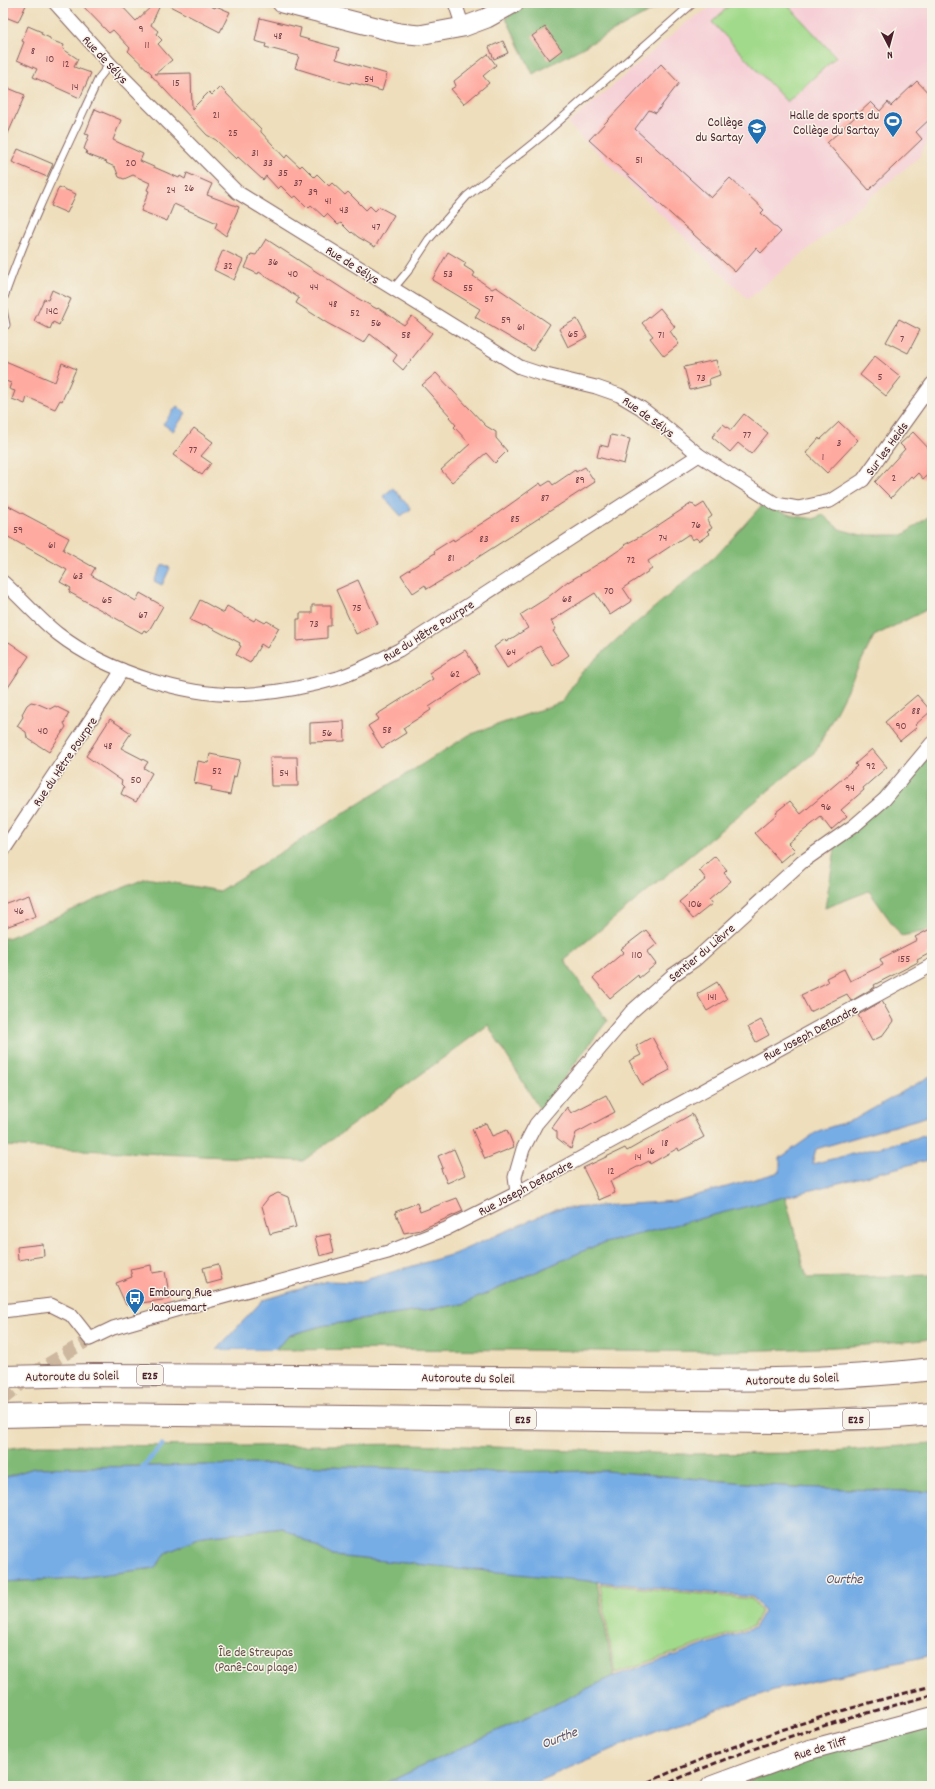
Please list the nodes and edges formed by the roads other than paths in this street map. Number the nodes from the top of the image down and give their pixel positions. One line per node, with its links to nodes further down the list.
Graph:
1 (55, 3): 7 (street, Rue de Sélys)
2 (282, 3): 6 (main road)
3 (455, 3): 6 (street)
4 (514, 3): 6 (main road)
5 (693, 3): 8 (lane)
6 (463, 27)
7 (110, 64): 8 (street, Rue de Sélys); 9 (lane)
8 (393, 289): 13 (street, Rue de Sélys)
9 (3, 300)
10 (3, 310): 11 (lane)
11 (6, 325)
12 (932, 384): 13 (street, Sur les Heids)
13 (699, 455): 15 (street, Rue du Hêtre Pourpre)
14 (3, 582): 15 (street, Rue du Hêtre Pourpre)
15 (122, 670): 17 (street, Rue du Hêtre Pourpre)
16 (932, 743): 19 (street, Sentier du Lièvre)
17 (3, 850)
18 (932, 965): 19 (street, Rue Joseph Deflandre)
19 (517, 1193): 20 (street, Rue Joseph Deflandre)
20 (3, 1311)
21 (932, 1369): 22 (highway, Autoroute du Soleil / E25, bridge)
22 (3, 1376)
23 (932, 1414): 24 (highway, E25)
24 (3, 1416)
25 (932, 1717): 26 (main road, Rue de Tilff)
26 (711, 1786)

